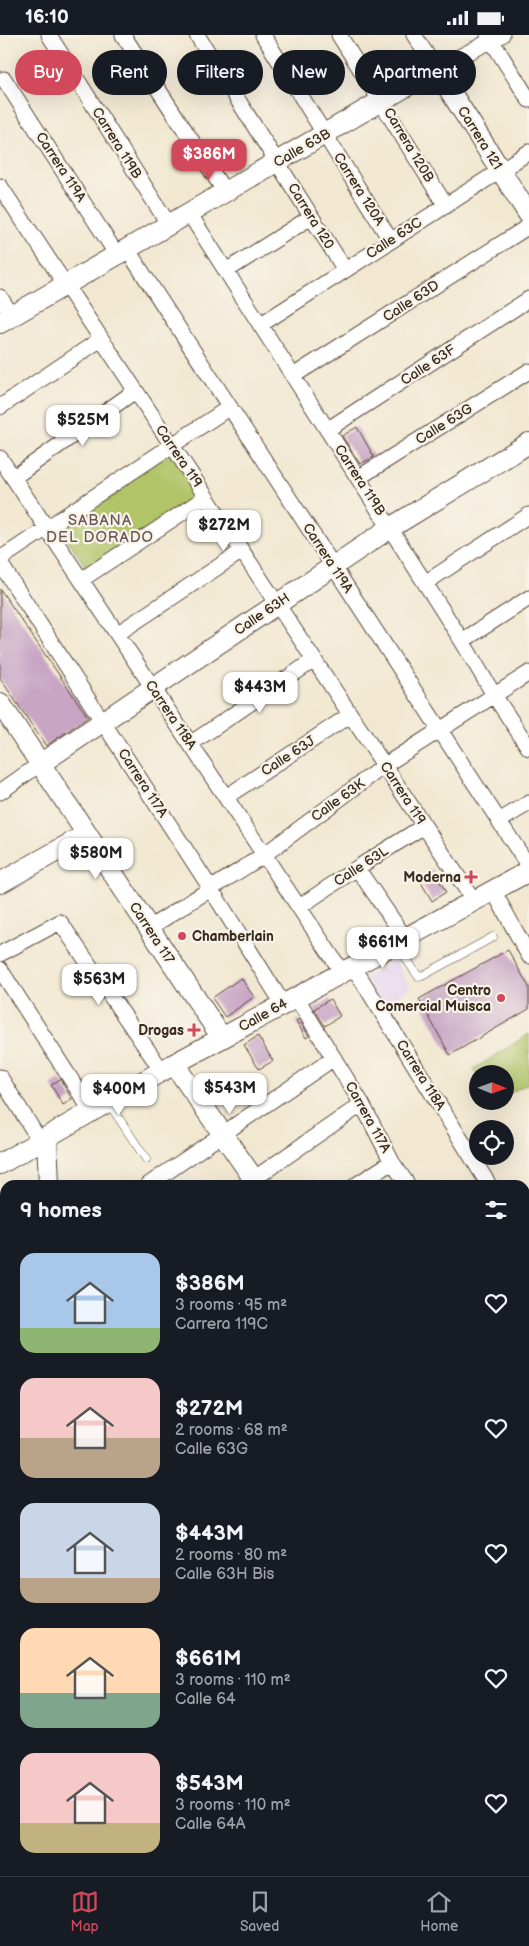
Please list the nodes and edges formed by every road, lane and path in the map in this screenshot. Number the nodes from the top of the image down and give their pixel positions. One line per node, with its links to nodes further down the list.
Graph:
1 (49, 35): 25 (street, Carrera 119B)
2 (122, 35): 20 (street)
3 (197, 35): 17 (street, Carrera 120)
4 (263, 35): 15 (street, Carrera 120A)
5 (339, 35): 14 (street, Carrera 120B)
6 (414, 35): 8 (street, Carrera 121)
7 (494, 37): 9 (street, Calle 63B); 13 (street)
8 (424, 50)
9 (470, 50)
10 (4, 79): 28 (street, Carrera 119A)
11 (392, 95): 14 (street, Calle 63B)
12 (452, 95): 18 (street, Carrera 121)
13 (529, 100)
14 (382, 101): 15 (street, Calle 63B); 21 (street, Carrera 120B)
15 (325, 134): 17 (street, Calle 63B); 27 (street, Carrera 120A)
16 (529, 152): 18 (street, Calle 63C)
17 (277, 162): 20 (street, Calle 63B); 24 (street, Carrera 120)
18 (500, 171): 21 (street, Calle 63C); 23 (street, Carrera 121)
19 (0, 186): 31 (street, Carrera 119)
20 (225, 192): 22 (street, Calle 63B)
21 (446, 205): 27 (street, Calle 63C)
22 (189, 213): 25 (street, Calle 63B); 30 (street, Carrera 119B)
23 (529, 215)
24 (311, 217): 29 (street, Carrera 120); 30 (street)
25 (169, 225): 28 (street, Calle 63B)
26 (529, 226): 38 (street, Calle 63D)
27 (391, 241): 29 (street, Calle 63C)
28 (122, 252): 31 (street, Calle 63B); 41 (street, Carrera 119A)
29 (345, 270): 35 (street, Calle 63C)
30 (226, 271): 35 (street, Carrera 119B)
31 (66, 285): 34 (street, Calle 63B); 36 (street, Carrera 119)
32 (0, 297): 34 (street)
33 (529, 299): 42 (street, Calle 63F)
34 (6, 320)
35 (260, 325): 38 (street, Carrera 119B)
36 (101, 339): 39 (street, Carrera 119); 40 (street)
37 (529, 371): 47 (street, Calle 63G)
38 (293, 377): 42 (street, Carrera 119B)
39 (135, 391): 44 (street, Carrera 119); 46 (street)
40 (0, 407)
41 (230, 407): 44 (street); 55 (street, Carrera 119A)
42 (327, 430): 47 (street, Carrera 119B)
43 (529, 443): 50 (street, Calle 63H)
44 (171, 445): 48 (street, Carrera 119); 51 (street)
45 (0, 458): 46 (street, Carrera 118A)
46 (13, 478): 51 (street, Carrera 118A)
47 (358, 478): 50 (street, Carrera 119B)
48 (206, 497): 52 (street, Carrera 119); 56 (street)
49 (529, 515): 57 (street)
50 (390, 528): 55 (street, Calle 63H); 57 (street, Carrera 119B)
51 (47, 529): 53 (street); 56 (street, Carrera 118A)
52 (242, 551): 59 (street, Carrera 119); 60 (street)
53 (0, 559)
54 (0, 563): 68 (street, Carrera 117A)
55 (333, 566): 59 (street, Calle 63H); 69 (street, Carrera 119A)
56 (81, 580): 60 (street, Carrera 118A)
57 (425, 583): 61 (street, Carrera 119B)
58 (529, 598): 61 (street)
59 (277, 604): 62 (street, Carrera 119); 64 (street, Calle 63H)
60 (117, 634): 64 (street, Carrera 118A)
61 (462, 641): 65 (street, Carrera 119B)
62 (314, 660): 67 (street, Carrera 119); 70 (street)
63 (529, 673): 65 (street, Calle 63K)
64 (153, 688): 68 (street, Calle 63H); 70 (street, Carrera 118A)
65 (494, 695): 69 (street, Calle 63K); 71 (street, Carrera 119B)
66 (0, 703): 72 (street, Carrera 117)
67 (350, 715): 73 (street, Carrera 119); 75 (street, Calle 63J)
68 (103, 722): 72 (street, Calle 63H); 85 (street, Carrera 117A)
69 (439, 730): 73 (street, Calle 63K); 77 (street, Carrera 119A)
70 (190, 743): 75 (street, Carrera 118A)
71 (529, 748)
72 (40, 764): 74 (street, Calle 63H); 79 (street, Carrera 117)
73 (385, 765): 78 (street, Carrera 119); 80 (street, Calle 63K)
74 (0, 791)
75 (226, 797): 80 (street, Carrera 118A)
76 (529, 803): 77 (street)
77 (499, 821): 81 (street, Carrera 119A)
78 (424, 826): 82 (street, Calle 63L); 87 (street, Carrera 119)
79 (87, 834): 84 (street); 89 (street, Carrera 117)
80 (264, 855): 85 (street, Calle 63K); 88 (street, Carrera 118A)
81 (529, 867)
82 (356, 868): 88 (street, Calle 63L); 91 (street)
83 (529, 871): 86 (street, Calle 64)
84 (0, 883)
85 (211, 889): 89 (street, Calle 63K); 96 (street, Carrera 117A)
86 (493, 890): 87 (street, Calle 64); 93 (street)
87 (474, 901): 91 (street, Calle 64)
88 (299, 907): 95 (street, Carrera 118A)
89 (149, 928): 97 (street, Carrera 117)
90 (492, 937): 91 (lane)
91 (400, 940): 95 (street, Calle 64)
92 (0, 954): 99 (street)
93 (529, 956)
94 (0, 969): 102 (street)
95 (348, 969): 96 (street, Calle 64); 114 (street, Carrera 118A)
96 (290, 1001): 97 (street, Calle 64); 98 (street, Carrera 117A)
97 (222, 1038): 99 (street, Calle 64)
98 (334, 1057): 101 (street, Carrera 117A); 103 (street)
99 (168, 1068): 102 (street, Calle 64); 103 (street)
100 (0, 1077): 104 (street)
101 (362, 1104): 107 (street, Carrera 117A); 111 (street)
102 (100, 1107): 104 (street, Calle 64); 105 (lane)
103 (222, 1133): 109 (street); 110 (street)
104 (44, 1139): 106 (street, Calle 64); 108 (street)
105 (146, 1159)
106 (1, 1161)
107 (392, 1162): 112 (street); 113 (street, Carrera 117A)
108 (48, 1180)
109 (155, 1180)
110 (250, 1180)
111 (256, 1180)
112 (364, 1180)
113 (405, 1180)
114 (486, 1180)

